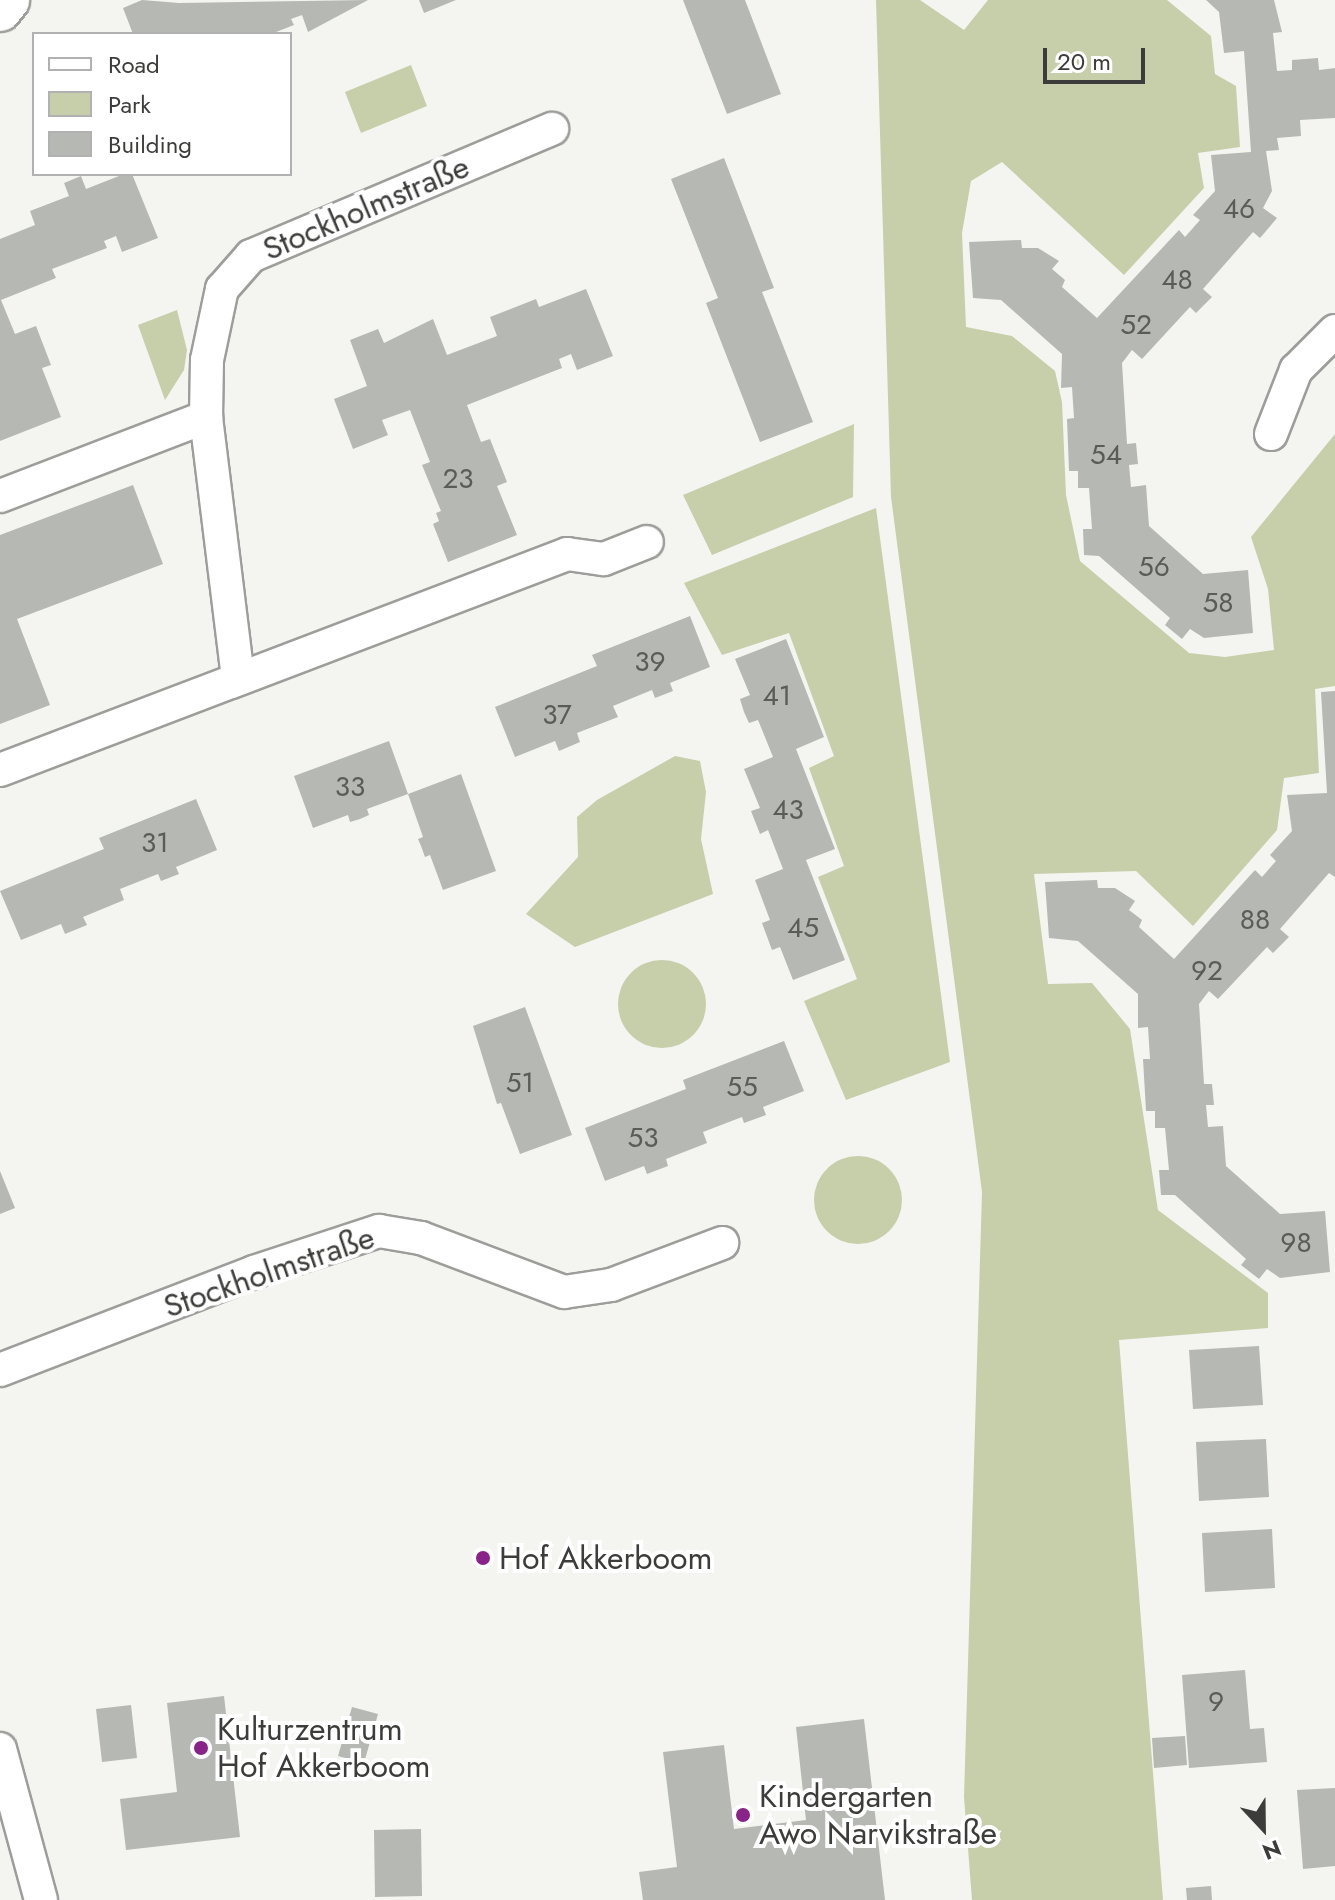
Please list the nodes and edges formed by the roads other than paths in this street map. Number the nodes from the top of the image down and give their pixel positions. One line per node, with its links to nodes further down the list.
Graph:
1 (8, 0): 2 (main road)
2 (0, 10)
3 (552, 129): 5 (street, Stockholmstraße)
4 (1335, 331): 6 (street)
5 (206, 417): 7 (street); 9 (street, Stockholmstraße)
6 (1271, 434)
7 (0, 496)
8 (647, 542): 9 (street)
9 (238, 678): 10 (street)
10 (0, 770)
11 (722, 1243): 12 (street, Stockholmstraße)
12 (0, 1370)
13 (1, 1757): 14 (street)
14 (41, 1900)

